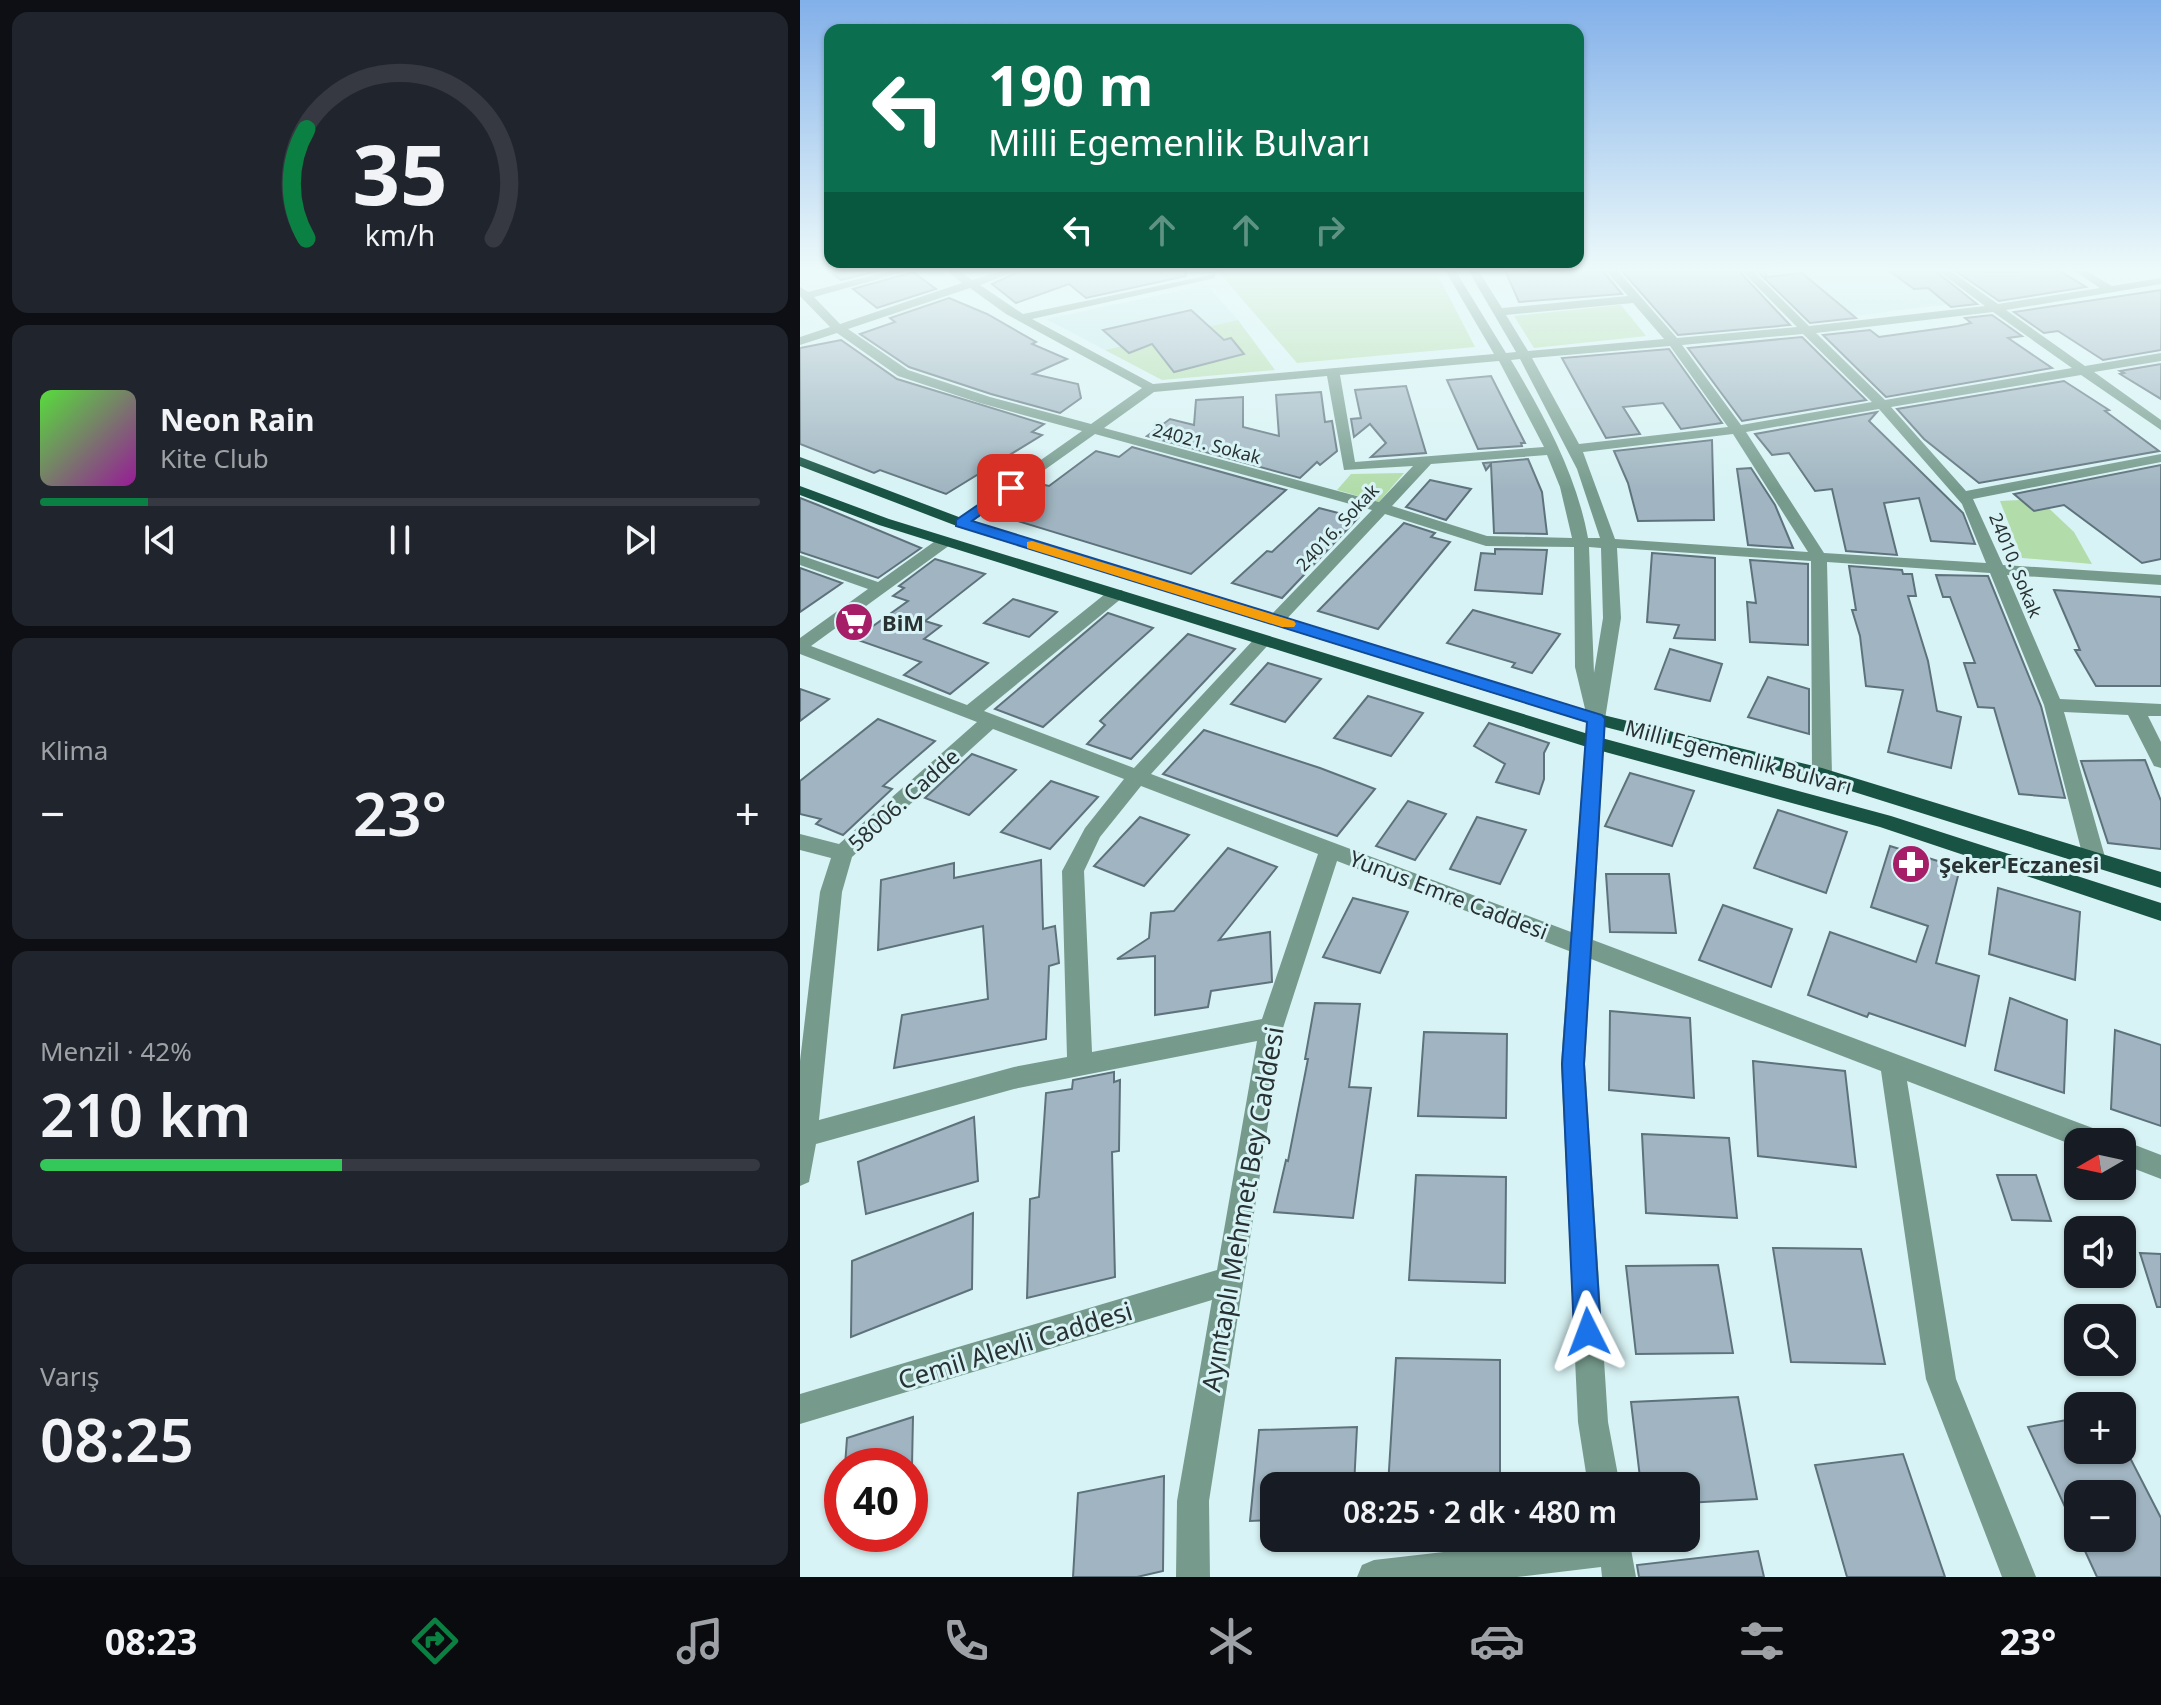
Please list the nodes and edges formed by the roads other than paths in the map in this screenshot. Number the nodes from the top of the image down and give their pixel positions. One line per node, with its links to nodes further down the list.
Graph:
1 (861, 344): 18 (street, 24021. Sokak)
2 (1069, 344): 14 (street)
3 (1493, 344): 10 (street)
4 (1517, 344): 9 (street)
5 (1641, 344): 9 (street)
6 (1675, 344): 17 (street)
7 (1820, 344): 15 (street, 24010. Sokak)
8 (2045, 344): 12 (street)
9 (1523, 353): 10 (street); 19 (street)
10 (1500, 356): 13 (street); 20 (street)
11 (2161, 357): 12 (street)
12 (2081, 370): 15 (street); 16 (street)
13 (1333, 371): 14 (street); 24 (street)
14 (1151, 388): 18 (street)
15 (1884, 407): 17 (street); 27 (street, 24010. Sokak)
16 (2161, 426)
17 (1736, 428): 19 (street); 33 (street)
18 (1092, 430): 26 (street, 24021. Sokak); 29 (street)
19 (1574, 449): 32 (street)
20 (1553, 450): 23 (street); 31 (street)
21 (2161, 458): 27 (street)
22 (800, 461): 29 (main road, Milli Egemenlik Bulvarı)
23 (1426, 461): 24 (street); 28 (street, 24016. Sokak)
24 (1349, 467): 26 (street)
25 (800, 490): 30 (main road, Milli Egemenlik Bulvarı)
26 (1323, 492): 28 (street, 24021. Sokak)
27 (1963, 496): 35 (street, 24010. Sokak)
28 (1383, 508): 31 (street, 24021. Sokak); 39 (street, 24016. Sokak)
29 (961, 523): 39 (main road, Milli Egemenlik Bulvarı)
30 (944, 542): 37 (street); 38 (main road, Milli Egemenlik Bulvarı)
31 (1581, 543): 32 (street, 24021. Sokak); 46 (street)
32 (1609, 543): 33 (street, 24021. Sokak); 46 (street)
33 (1819, 557): 35 (street, 24021. Sokak); 48 (street)
34 (800, 560): 37 (street)
35 (1994, 569): 36 (street, 24021. Sokak); 42 (street, 24010. Sokak)
36 (2161, 580)
37 (880, 588): 41 (street)
38 (1116, 594): 40 (main road, Milli Egemenlik Bulvarı); 45 (street, 58006. Cadde)
39 (1276, 620): 46 (main road, Milli Egemenlik Bulvarı)
40 (1263, 640): 46 (main road, Milli Egemenlik Bulvarı); 49 (street)
41 (800, 647): 45 (street, Yunus Emre Caddesi)
42 (2053, 705): 43 (street); 53 (street, 24010. Sokak)
43 (2135, 709): 44 (street); 47 (street)
44 (2161, 710)
45 (980, 717): 49 (street, Yunus Emre Caddesi); 52 (street, 58006. Cadde)
46 (1595, 731): 48 (main road, Milli Egemenlik Bulvarı); 55 (main road, Milli Egemenlik Bulvarı); 56 (street)
47 (2161, 761)
48 (1822, 775): 53 (main road, Milli Egemenlik Bulvarı)
49 (1138, 776): 51 (street, Yunus Emre Caddesi); 59 (street)
50 (800, 842): 52 (street)
51 (1330, 849): 56 (street, Yunus Emre Caddesi); 57 (street, Ayıntaplı Mehmet Bey Caddesi)
52 (843, 853): 61 (street, 58006. Cadde)
53 (2094, 857): 54 (main road, Milli Egemenlik Bulvarı)
54 (2161, 880)
55 (2161, 912)
56 (1581, 944): 58 (street, Yunus Emre Caddesi); 67 (street)
57 (1271, 1028): 59 (street); 65 (street, Ayıntaplı Mehmet Bey Caddesi)
58 (1892, 1062): 60 (street, Yunus Emre Caddesi); 71 (street)
59 (1080, 1065): 61 (street)
60 (2064, 1129)
61 (802, 1137): 64 (street, 58006. Cadde)
62 (2136, 1157): 63 (street)
63 (2161, 1167)
64 (800, 1173)
65 (1229, 1281): 66 (street, Cemil Alevli Caddesi); 69 (street, Ayıntaplı Mehmet Bey Caddesi)
66 (800, 1409)
67 (1602, 1472)
68 (1615, 1555): 70 (street)
69 (1193, 1577)
70 (1374, 1577)
71 (2019, 1577)

